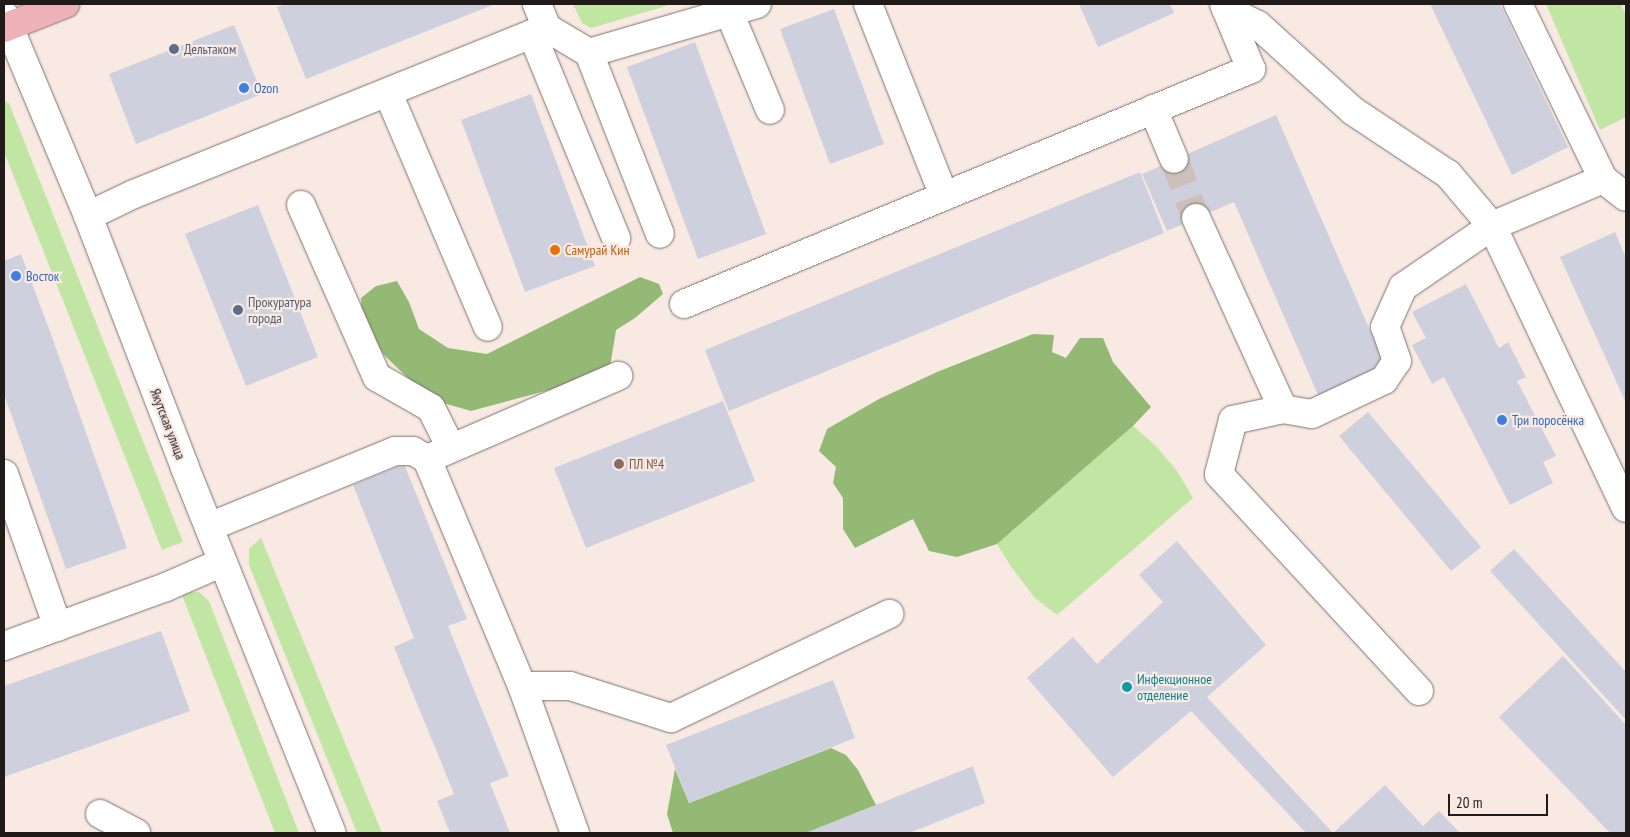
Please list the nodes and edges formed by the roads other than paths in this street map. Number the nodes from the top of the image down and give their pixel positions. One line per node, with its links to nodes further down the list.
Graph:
1 (65, 4): 8 (main road)
2 (756, 4): 6 (street)
3 (868, 4): 15 (street)
4 (1518, 4): 14 (street)
5 (1225, 6): 11 (street); 20 (street)
6 (729, 12): 9 (street); 12 (street)
7 (539, 22): 9 (street); 10 (street); 22 (street)
8 (5, 23): 18 (street, Якутская улица)
9 (589, 53): 21 (street)
10 (388, 93): 18 (street); 24 (street)
11 (1153, 109): 13 (street); 15 (street)
12 (770, 110)
13 (1174, 159)
14 (1602, 179): 16 (street); 20 (street)
15 (944, 196): 23 (street)
16 (1626, 197)
17 (301, 205): 27 (street)
18 (88, 216): 31 (street, Якутская улица)
19 (1196, 218): 26 (street)
20 (1492, 226): 26 (street); 30 (street)
21 (660, 234)
22 (616, 238)
23 (684, 304)
24 (488, 327)
25 (618, 376): 27 (street)
26 (1283, 409): 37 (street)
27 (451, 448): 28 (street)
28 (427, 459): 31 (street); 36 (street)
29 (4, 474): 34 (street)
30 (1626, 508)
31 (209, 527): 32 (street, Якутская улица)
32 (223, 562): 34 (street); 40 (street, Якутская улица)
33 (889, 614): 36 (street)
34 (58, 627): 35 (street)
35 (4, 646)
36 (522, 686): 41 (street)
37 (1419, 691)
38 (100, 814): 39 (street)
39 (136, 833)
40 (332, 833)
41 (575, 833)

